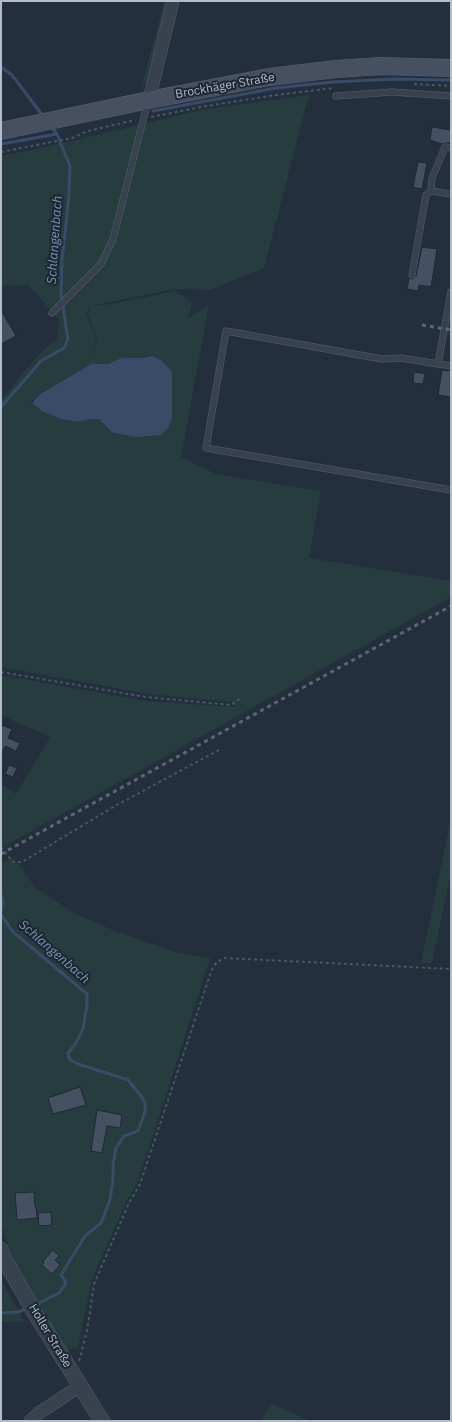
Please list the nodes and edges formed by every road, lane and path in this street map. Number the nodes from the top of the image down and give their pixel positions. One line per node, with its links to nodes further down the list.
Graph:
1 (173, 1): 8 (street)
2 (451, 68): 8 (main road, Brockhäger Straße)
3 (407, 84): 4 (path)
4 (451, 86)
5 (340, 88): 9 (path)
6 (336, 96): 7 (lane)
7 (451, 96)
8 (149, 100): 9 (lane); 10 (main road, Brockhäger Straße)
9 (143, 118): 12 (path); 17 (lane)
10 (1, 131)
11 (451, 148): 13 (lane)
12 (1, 152)
13 (430, 191): 14 (lane); 15 (lane)
14 (451, 194)
15 (412, 275)
16 (451, 296): 18 (lane)
17 (52, 313)
18 (438, 364): 19 (lane); 20 (lane)
19 (451, 366)
20 (451, 490)
21 (1, 672): 22 (path)
22 (242, 697)
23 (219, 750): 24 (path)
24 (1, 847)
25 (451, 969): 27 (path)
26 (1, 1250): 27 (street, Holler Straße)
27 (70, 1371): 28 (street, Holler Straße)
28 (80, 1386): 29 (street); 30 (street, Holler Straße)
29 (30, 1421)
30 (102, 1421)

